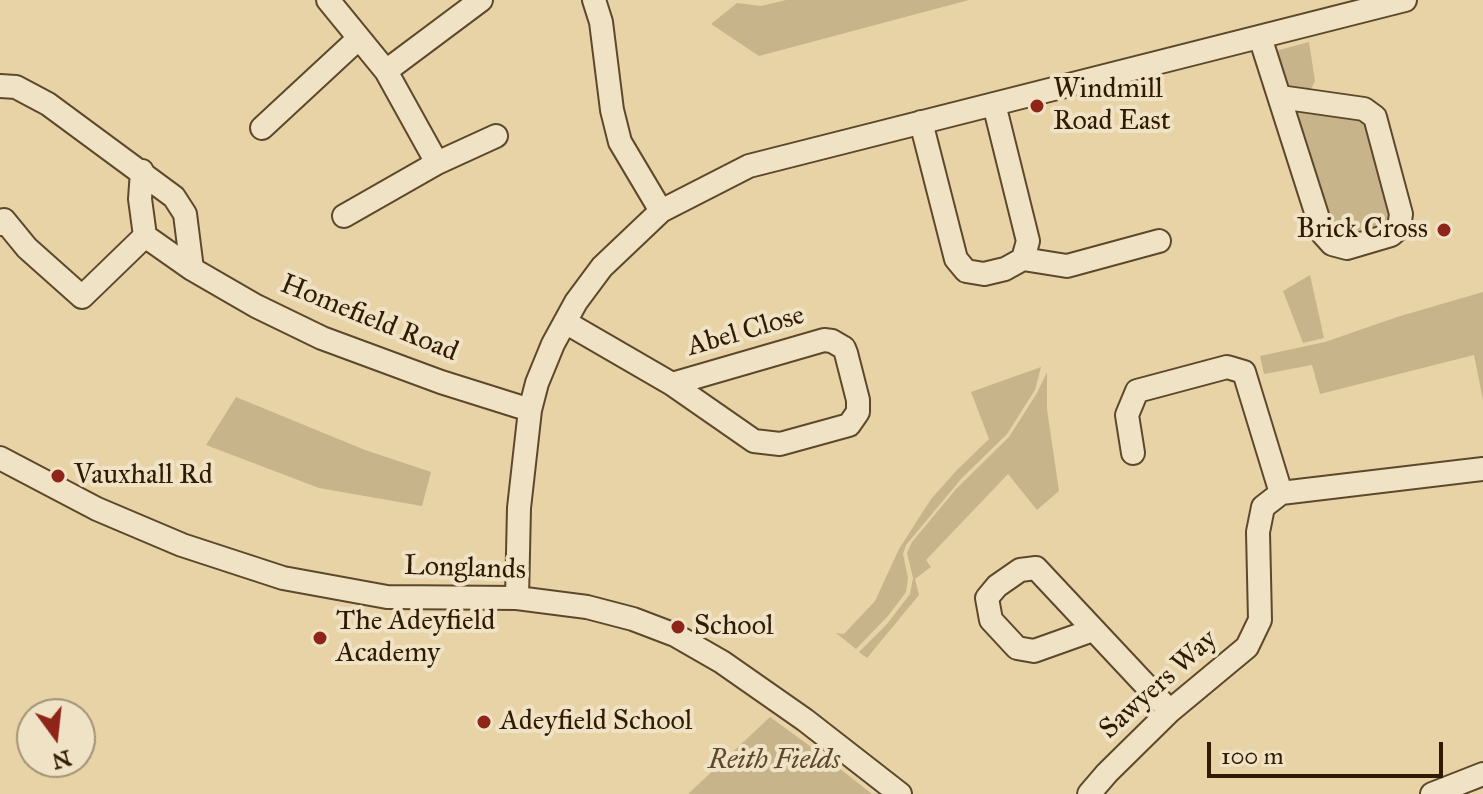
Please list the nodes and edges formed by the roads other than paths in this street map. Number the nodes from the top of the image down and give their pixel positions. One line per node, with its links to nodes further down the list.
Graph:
1 (328, 0): 6 (street)
2 (481, 0): 7 (street)
3 (594, 0): 16 (street)
4 (1405, 0): 5 (street)
5 (1260, 37): 9 (street); 10 (street)
6 (358, 39): 7 (street); 12 (street)
7 (386, 71): 14 (street)
8 (0, 86): 15 (street)
9 (1280, 97): 9 (street)
10 (994, 104): 11 (street); 21 (street)
11 (921, 122): 16 (street); 21 (street)
12 (262, 128)
13 (496, 136): 14 (street)
14 (437, 163): 17 (street)
15 (142, 171): 19 (street); 22 (street)
16 (661, 211): 23 (street)
17 (344, 216)
18 (0, 224): 19 (street)
19 (145, 236): 22 (street, Homefield Road)
20 (1159, 241): 21 (street)
21 (1023, 259)
22 (192, 269): 25 (street, Homefield Road)
23 (565, 322): 24 (street, Abel Close); 25 (street)
24 (672, 384): 24 (street, Abel Close)
25 (530, 410): 30 (street)
26 (1133, 453): 29 (street)
27 (0, 458): 30 (street, Longlands)
28 (1483, 469): 29 (street)
29 (1281, 493): 32 (street, Sawyers Way)
30 (517, 598): 34 (street, Longlands)
31 (1093, 630): 31 (street); 32 (street)
32 (1170, 711): 35 (street, Sawyers Way)
33 (1483, 774): 36 (street)
34 (900, 794)
35 (1089, 794)
36 (1432, 794)

